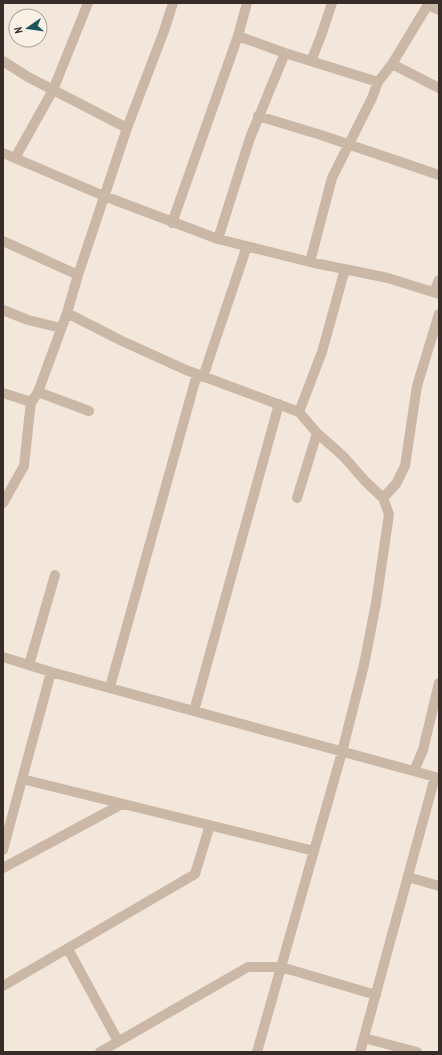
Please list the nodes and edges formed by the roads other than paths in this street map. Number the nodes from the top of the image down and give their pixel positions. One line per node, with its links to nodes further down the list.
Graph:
1 (88, 3): 14 (street)
2 (173, 3): 16 (street)
3 (247, 3): 7 (street)
4 (332, 3): 10 (street)
5 (429, 3): 6 (street); 11 (street)
6 (439, 10)
7 (238, 36): 8 (street); 22 (street)
8 (285, 53): 10 (street); 15 (street)
9 (3, 61): 14 (street)
10 (311, 61): 12 (street)
11 (392, 64): 12 (street); 13 (street)
12 (378, 82): 17 (street)
13 (439, 88)
14 (53, 90): 16 (street); 19 (street)
15 (258, 116): 17 (street); 23 (street)
16 (127, 128): 21 (street)
17 (348, 144): 20 (street); 26 (street)
18 (3, 153): 19 (street)
19 (15, 158): 21 (street)
20 (439, 176)
21 (104, 196): 22 (street); 28 (street)
22 (172, 223): 23 (street)
23 (218, 239): 25 (street)
24 (3, 241): 28 (street)
25 (247, 246): 26 (street); 35 (street)
26 (310, 262): 27 (street)
27 (345, 269): 30 (street); 41 (street)
28 (78, 275): 32 (street)
29 (439, 280): 30 (street)
30 (437, 293)
31 (3, 310): 34 (street)
32 (67, 313): 34 (street); 35 (street)
33 (439, 314): 44 (street)
34 (61, 328): 36 (street)
35 (200, 375): 39 (street); 51 (street)
36 (38, 392): 38 (street); 40 (street)
37 (3, 393): 38 (street)
38 (31, 401): 45 (street)
39 (279, 404): 41 (street); 52 (street)
40 (89, 410)
41 (300, 412): 42 (street)
42 (317, 433): 43 (street); 44 (street)
43 (297, 498)
44 (383, 498): 53 (street)
45 (3, 503)
46 (55, 576): 48 (street)
47 (3, 657): 48 (street)
48 (29, 665): 49 (street)
49 (52, 672): 51 (street); 56 (street)
50 (439, 683): 54 (street)
51 (110, 687): 52 (street)
52 (194, 711): 53 (street)
53 (342, 752): 54 (street); 60 (street)
54 (414, 771): 55 (street)
55 (437, 778): 62 (street)
56 (22, 779): 57 (street); 59 (street)
57 (122, 804): 58 (street); 61 (street)
58 (210, 825): 60 (street); 64 (street)
59 (3, 850)
60 (314, 851): 65 (street)
61 (3, 868)
62 (408, 877): 63 (street); 67 (street)
63 (439, 886)
64 (68, 949): 66 (street); 69 (street)
65 (281, 967): 67 (street); 69 (street); 71 (street)
66 (3, 986)
67 (376, 995): 68 (street)
68 (364, 1038): 72 (street); 73 (street)
69 (118, 1041): 70 (street)
70 (100, 1052)
71 (257, 1052)
72 (360, 1052)
73 (417, 1052)

